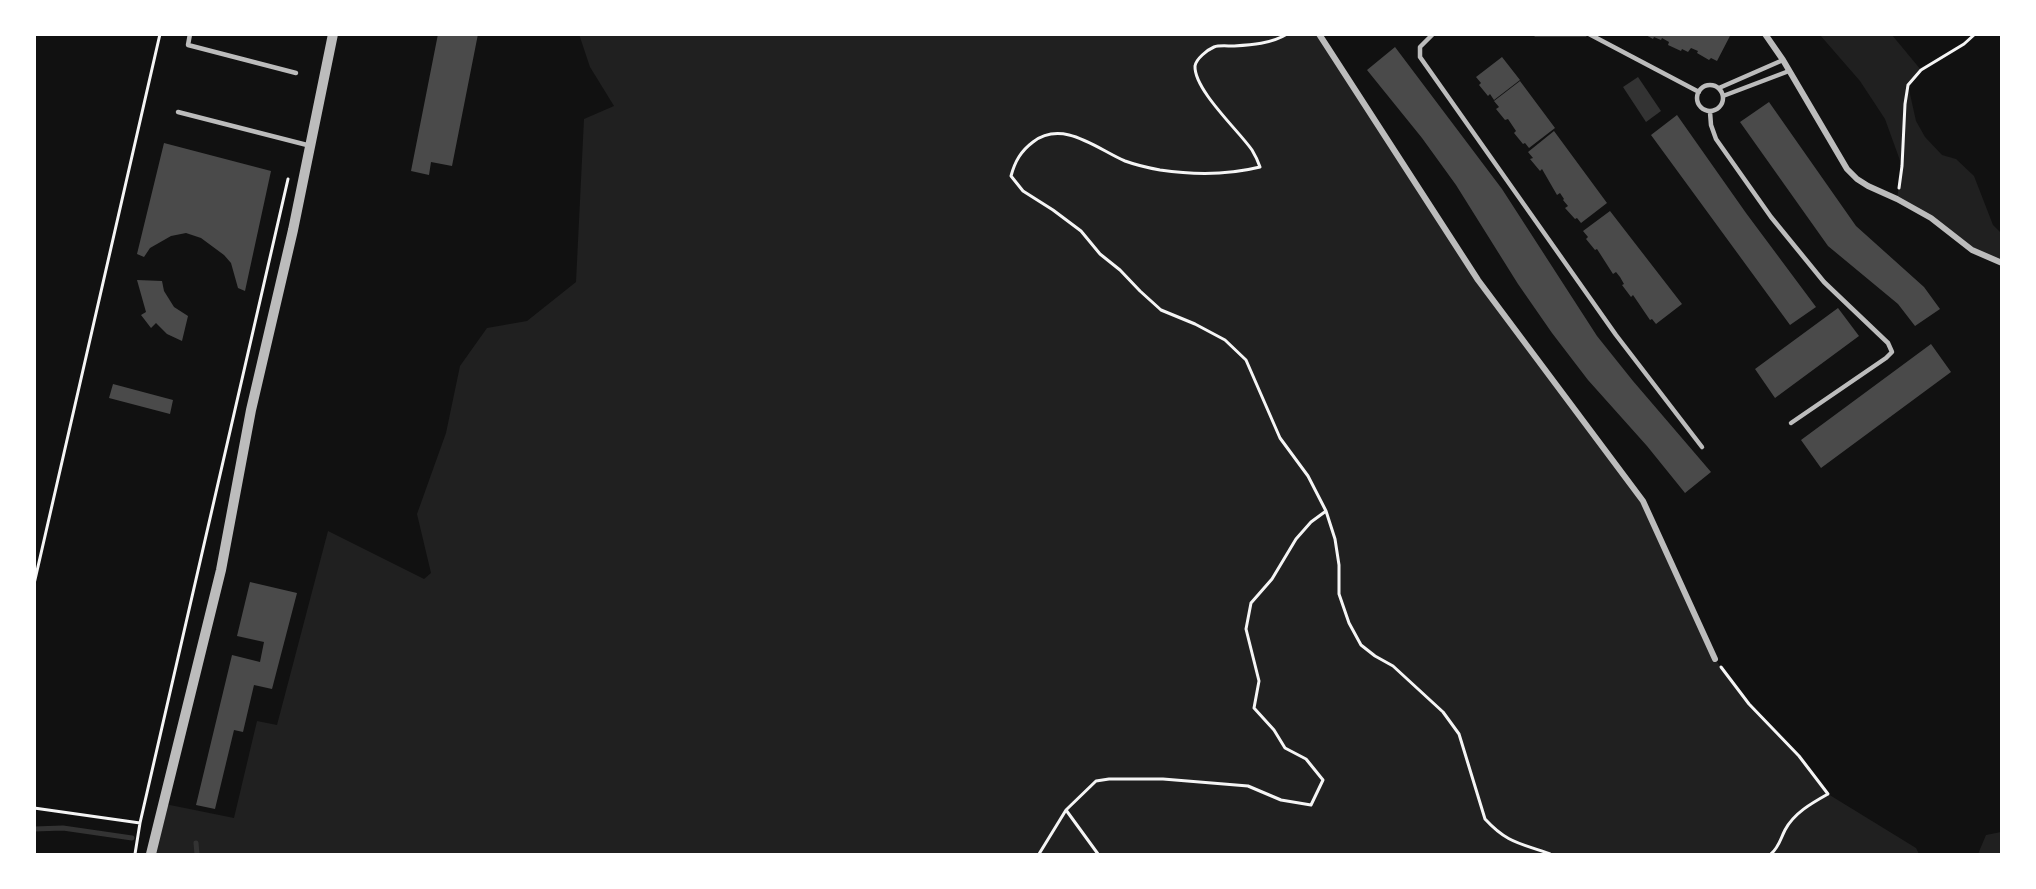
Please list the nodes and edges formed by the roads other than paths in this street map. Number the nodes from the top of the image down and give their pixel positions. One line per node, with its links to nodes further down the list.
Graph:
1 (190, 34): 10 (lane)
2 (333, 34): 16 (street)
3 (1319, 34): 20 (street)
4 (1433, 34): 19 (lane)
5 (1535, 34): 6 (lane)
6 (1588, 34): 12 (lane)
7 (1764, 34): 8 (street)
8 (1783, 60): 9 (street); 11 (lane)
9 (1789, 71): 13 (lane); 17 (street)
10 (296, 73)
11 (1719, 88): 12 (lane); 13 (lane)
12 (1699, 92): 15 (lane)
13 (1723, 96): 15 (lane)
14 (178, 112): 16 (lane)
15 (1710, 112): 18 (lane)
16 (310, 146): 21 (street)
17 (2001, 263)
18 (1791, 423)
19 (1702, 447)
20 (1715, 659)
21 (151, 855)

